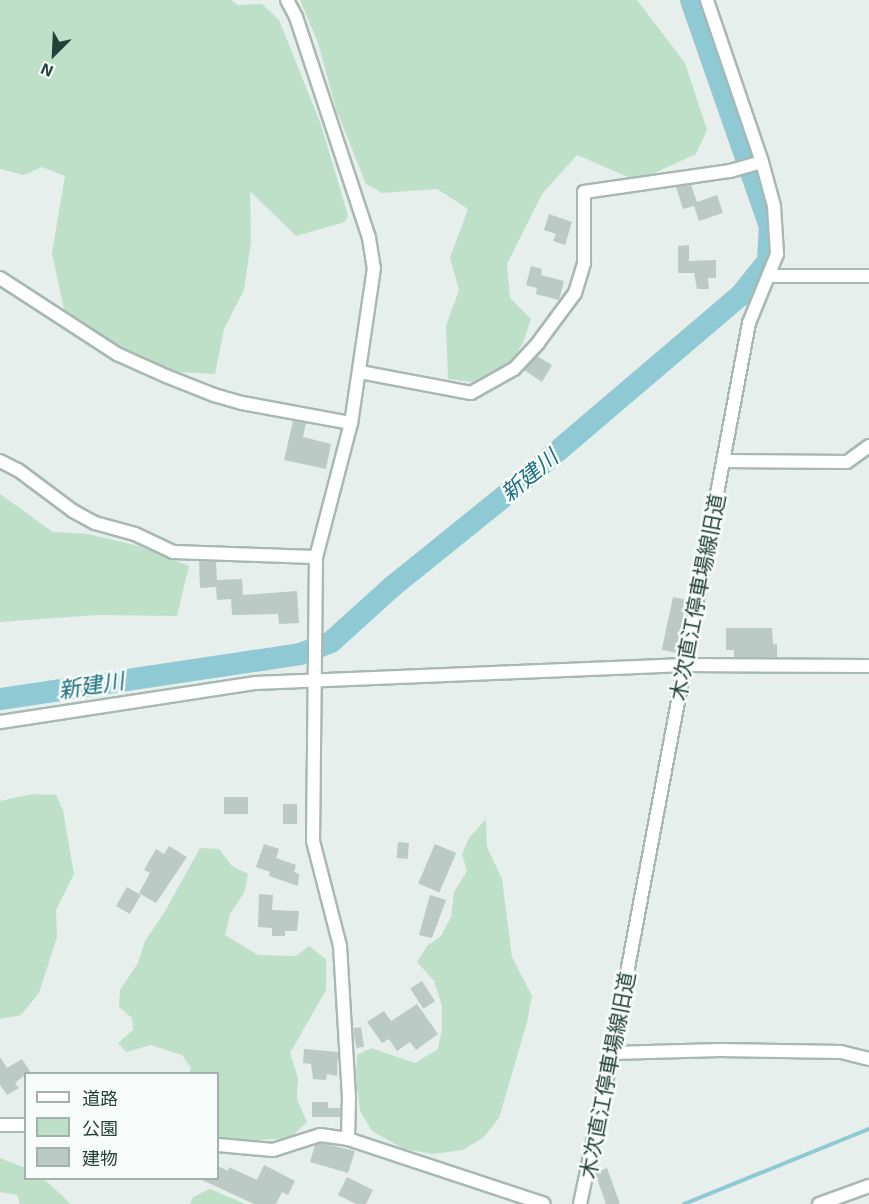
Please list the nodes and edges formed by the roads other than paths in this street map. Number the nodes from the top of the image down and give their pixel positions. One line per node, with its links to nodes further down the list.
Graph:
1 (286, 0): 7 (street)
2 (707, 0): 3 (street, 木次直江停車場線旧道)
3 (762, 162): 4 (street, 木次直江停車場線旧道); 7 (street)
4 (769, 276): 5 (street); 11 (street, 木次直江停車場線旧道)
5 (869, 276)
6 (0, 278): 8 (street)
7 (360, 372): 8 (street)
8 (351, 423): 12 (street)
9 (869, 447): 11 (street)
10 (0, 460): 12 (street)
11 (724, 461): 13 (street, 木次直江停車場線旧道)
12 (316, 557): 15 (street)
13 (685, 665): 14 (street); 15 (street); 17 (street, 木次直江停車場線旧道)
14 (869, 666)
15 (314, 675): 16 (street); 21 (street)
16 (0, 722)
17 (612, 1053): 18 (street); 25 (street, 木次直江停車場線旧道)
18 (869, 1059)
19 (0, 1125): 20 (street)
20 (24, 1125)
21 (348, 1139): 22 (street); 24 (street)
22 (219, 1145)
23 (869, 1186): 26 (street)
24 (544, 1204)
25 (580, 1204)
26 (819, 1204)

